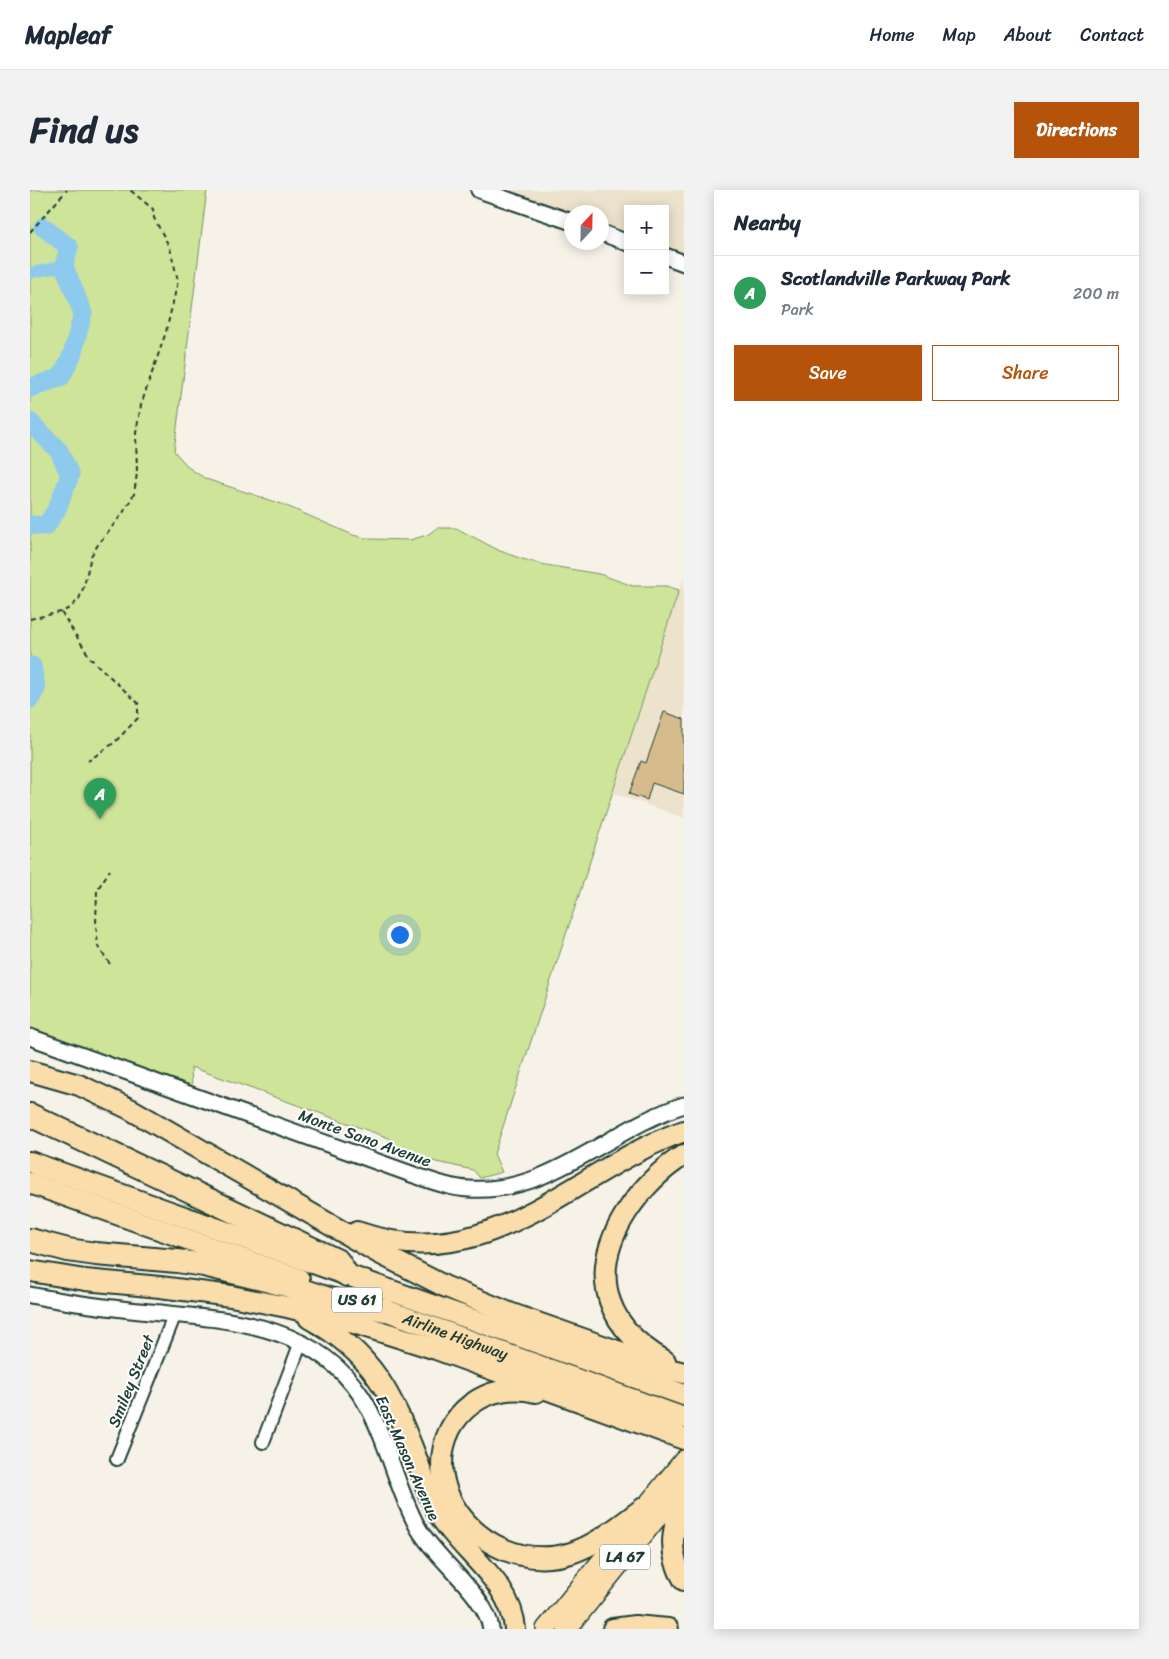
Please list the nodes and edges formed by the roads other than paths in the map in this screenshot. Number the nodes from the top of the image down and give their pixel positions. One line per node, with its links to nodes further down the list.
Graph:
1 (481, 190): 2 (street)
2 (508, 195): 3 (street)
3 (564, 219)
4 (609, 235): 5 (street)
5 (624, 241)
6 (669, 257): 7 (street)
7 (684, 263)
8 (31, 1037): 10 (street, Monte Sano Avenue)
9 (30, 1071): 16 (highway)
10 (684, 1105)
11 (30, 1115): 19 (highway)
12 (684, 1131): 16 (highway)
13 (684, 1155): 25 (highway)
14 (30, 1162): 19 (highway, Airline Highway / US 61)
15 (30, 1183): 22 (highway, Airline Highway / US 61)
16 (336, 1227): 25 (highway)
17 (30, 1240): 22 (highway)
18 (30, 1271): 21 (highway)
19 (347, 1275): 27 (highway, Airline Highway / US 61)
20 (30, 1295): 23 (street, East Mason Avenue)
21 (288, 1307): 26 (highway); 37 (highway)
22 (385, 1310): 28 (highway, Airline Highway / US 61)
23 (176, 1314): 24 (street, East Mason Avenue); 31 (street, Smiley Street)
24 (302, 1342): 30 (street); 36 (street, East Mason Avenue)
25 (684, 1372)
26 (547, 1389): 29 (highway); 34 (highway)
27 (684, 1395)
28 (684, 1418)
29 (684, 1439)
30 (263, 1442)
31 (117, 1459)
32 (681, 1472): 34 (main road, LA 67); 39 (main road, LA 67)
33 (684, 1498): 35 (highway)
34 (645, 1507): 38 (main road, LA 67)
35 (684, 1580)
36 (491, 1629)
37 (515, 1629)
38 (546, 1629)
39 (567, 1629)
40 (613, 1629): 41 (highway)
41 (668, 1629)

